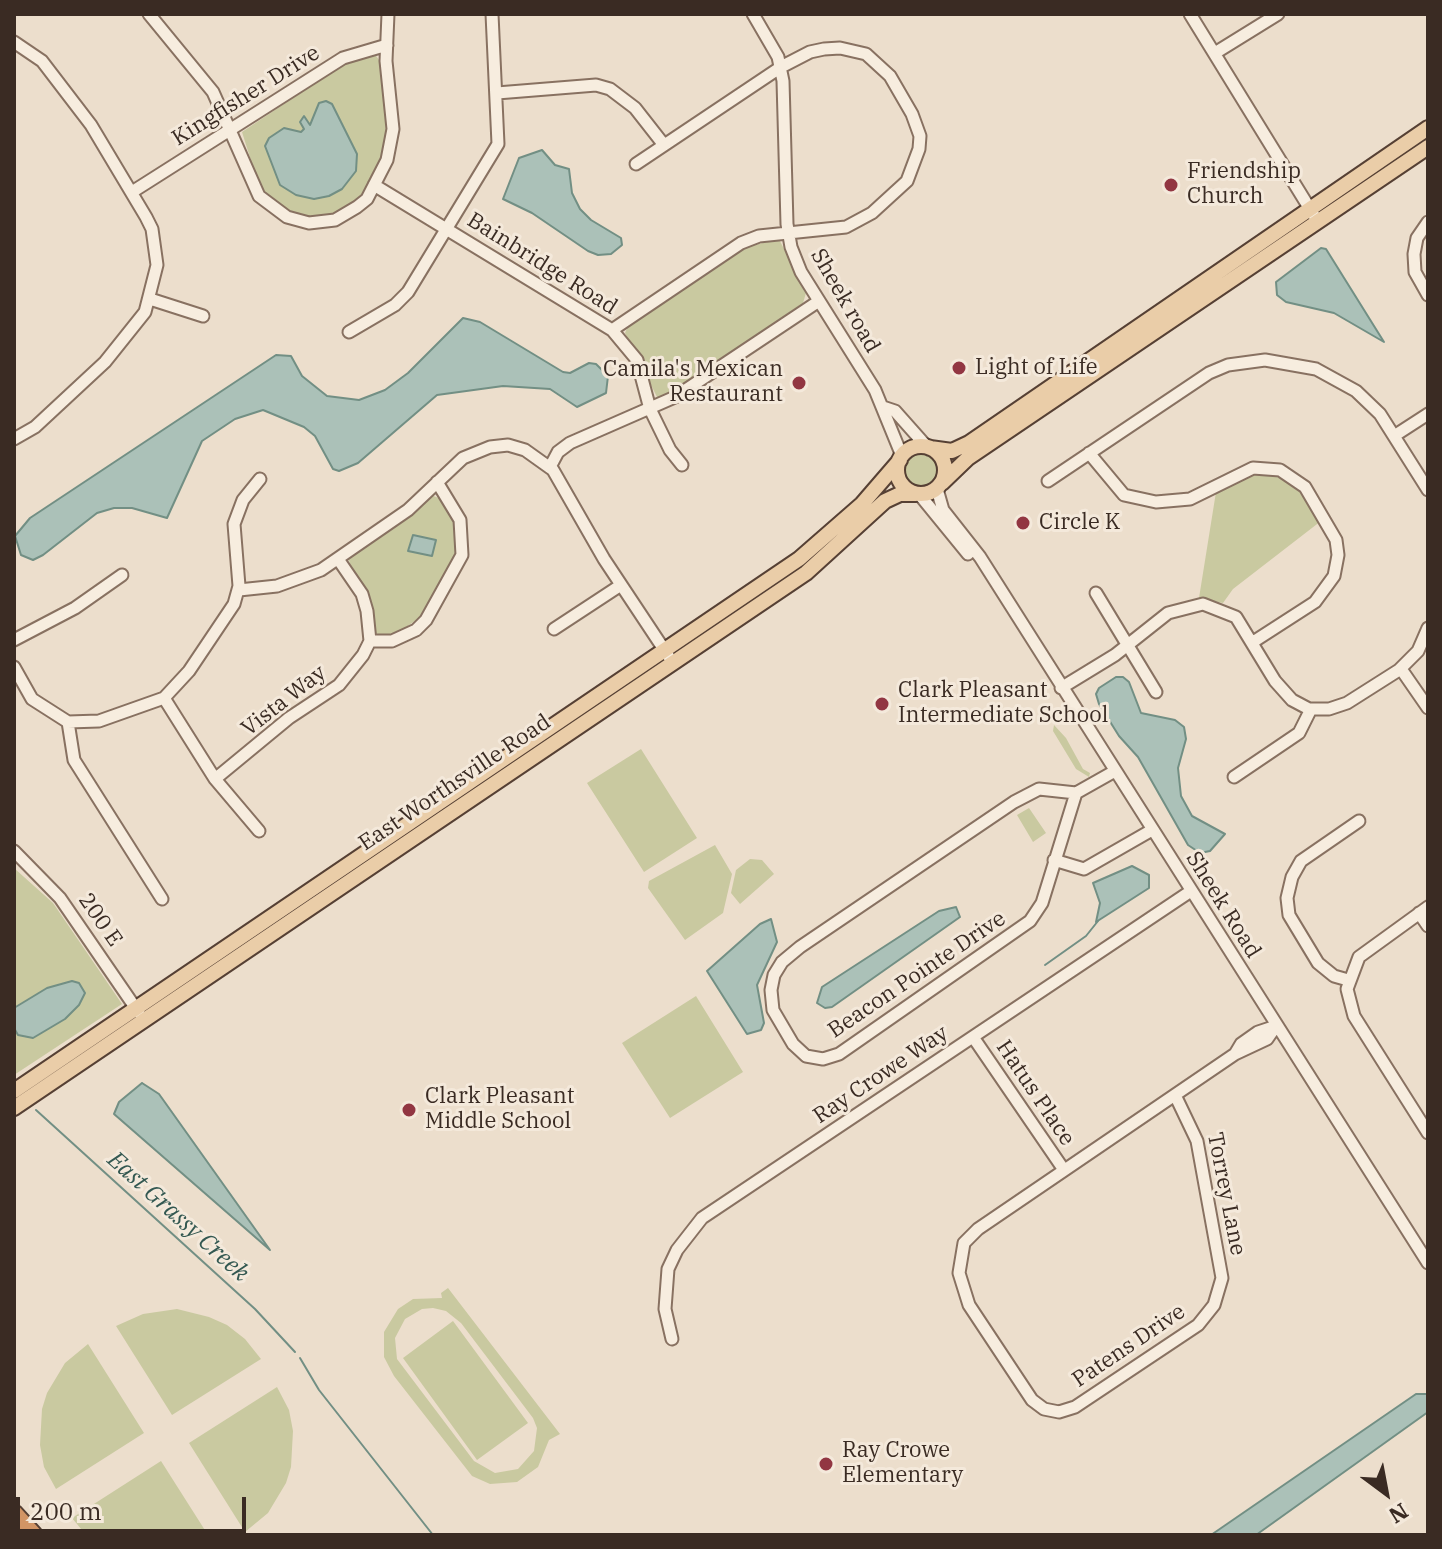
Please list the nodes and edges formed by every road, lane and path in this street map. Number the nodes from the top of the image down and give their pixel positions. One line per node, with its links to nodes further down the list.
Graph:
1 (149, 14): 13 (street)
2 (388, 14): 8 (street)
3 (492, 14): 11 (street)
4 (753, 14): 10 (street)
5 (1190, 14): 9 (street)
6 (1276, 15): 9 (street)
7 (14, 42): 18 (street)
8 (387, 45): 13 (street, Kingfisher Drive); 17 (street)
9 (1215, 53): 19 (street)
10 (781, 67): 14 (street); 23 (street, Sheek road); 23 (street)
11 (497, 93): 14 (street); 22 (street)
12 (1428, 128): 19 (main road)
13 (229, 131): 17 (street); 18 (street, Kingfisher Drive)
14 (664, 145): 16 (street)
15 (1428, 147): 20 (main road)
16 (636, 164)
17 (374, 185): 22 (street, Bainbridge Road)
18 (132, 192): 25 (street)
19 (1309, 208): 20 (street); 35 (main road)
20 (1318, 222): 43 (main road)
21 (1428, 222): 24 (street)
22 (448, 230): 28 (street, Bainbridge Road); 29 (street)
23 (788, 233): 26 (street, Sheek road); 28 (street)
24 (1428, 295)
25 (150, 299): 27 (street); 34 (street)
26 (819, 301): 30 (street, Sheek road); 31 (street)
27 (203, 316)
28 (612, 330): 31 (street, Bainbridge Road)
29 (349, 332)
30 (883, 407): 35 (street, Sheek road); 37 (street, Sheek road)
31 (650, 409): 38 (street, Bainbridge Road); 39 (street)
32 (1428, 414): 33 (street)
33 (1394, 436): 36 (street); 44 (street)
34 (14, 439)
35 (929, 447): 37 (main road); 43 (main road)
36 (1089, 453): 41 (street); 56 (street)
37 (901, 458): 45 (main road); 58 (main road, East Worthsville Road)
38 (682, 465)
39 (550, 467): 42 (street); 49 (street)
40 (260, 479): 50 (street)
41 (1048, 481)
42 (437, 482): 46 (street); 55 (street)
43 (939, 486): 45 (main road); 47 (street, Sheek Road)
44 (1428, 490)
45 (917, 494): 47 (street, Sheek Road); 59 (main road, East Worthsville Road)
46 (338, 559): 50 (street); 55 (street)
47 (984, 567): 62 (street, Sheek Road)
48 (122, 575): 54 (street)
49 (621, 585): 53 (street); 58 (street)
50 (239, 590): 64 (street)
51 (1096, 593): 57 (street)
52 (1428, 628): 61 (street)
53 (554, 629)
54 (14, 640)
55 (370, 641): 70 (street, Vista Way)
56 (1253, 642): 57 (street); 66 (street)
57 (1126, 647): 62 (street); 63 (street)
58 (664, 650): 59 (street); 82 (main road, East Worthsville Road)
59 (673, 663): 83 (main road, East Worthsville Road)
60 (14, 667): 67 (street)
61 (1401, 669): 65 (street); 66 (street)
62 (1061, 688): 68 (street, Sheek Road)
63 (1156, 692)
64 (164, 698): 67 (street); 70 (street)
65 (1428, 708)
66 (1311, 709): 69 (street)
67 (68, 722): 78 (street)
68 (1115, 771): 71 (street); 73 (street, Sheek Road)
69 (1234, 777)
70 (215, 779): 74 (street)
71 (1076, 793): 76 (street, Beacon Pointe Drive); 76 (street, Beacon Pointe Drive)
72 (1359, 821): 81 (street)
73 (1152, 830): 76 (street); 77 (street, Sheek Road)
74 (259, 831)
75 (14, 851): 82 (street, 200 E)
76 (1054, 860)
77 (1191, 891): 84 (street, Sheek Road); 85 (street, Ray Crowe Way)
78 (162, 899)
79 (1424, 910): 80 (street); 81 (street)
80 (1428, 926)
81 (1348, 980): 89 (street)
82 (136, 1006): 83 (street, 200 E); 86 (main road, East Worthsville Road)
83 (144, 1020): 88 (main road, East Worthsville Road)
84 (1276, 1026): 87 (street); 91 (street, Sheek Road)
85 (973, 1037): 90 (street, Hatus Place); 93 (street, Ray Crowe Way)
86 (14, 1091)
87 (1175, 1095): 90 (street); 92 (street, Torrey Lane)
88 (14, 1108)
89 (1428, 1133)
90 (1064, 1170): 92 (street, Patens Drive)
91 (1428, 1263)
92 (1214, 1305)
93 (672, 1339)
94 (14, 1513): 95 (highway)
95 (34, 1535)

